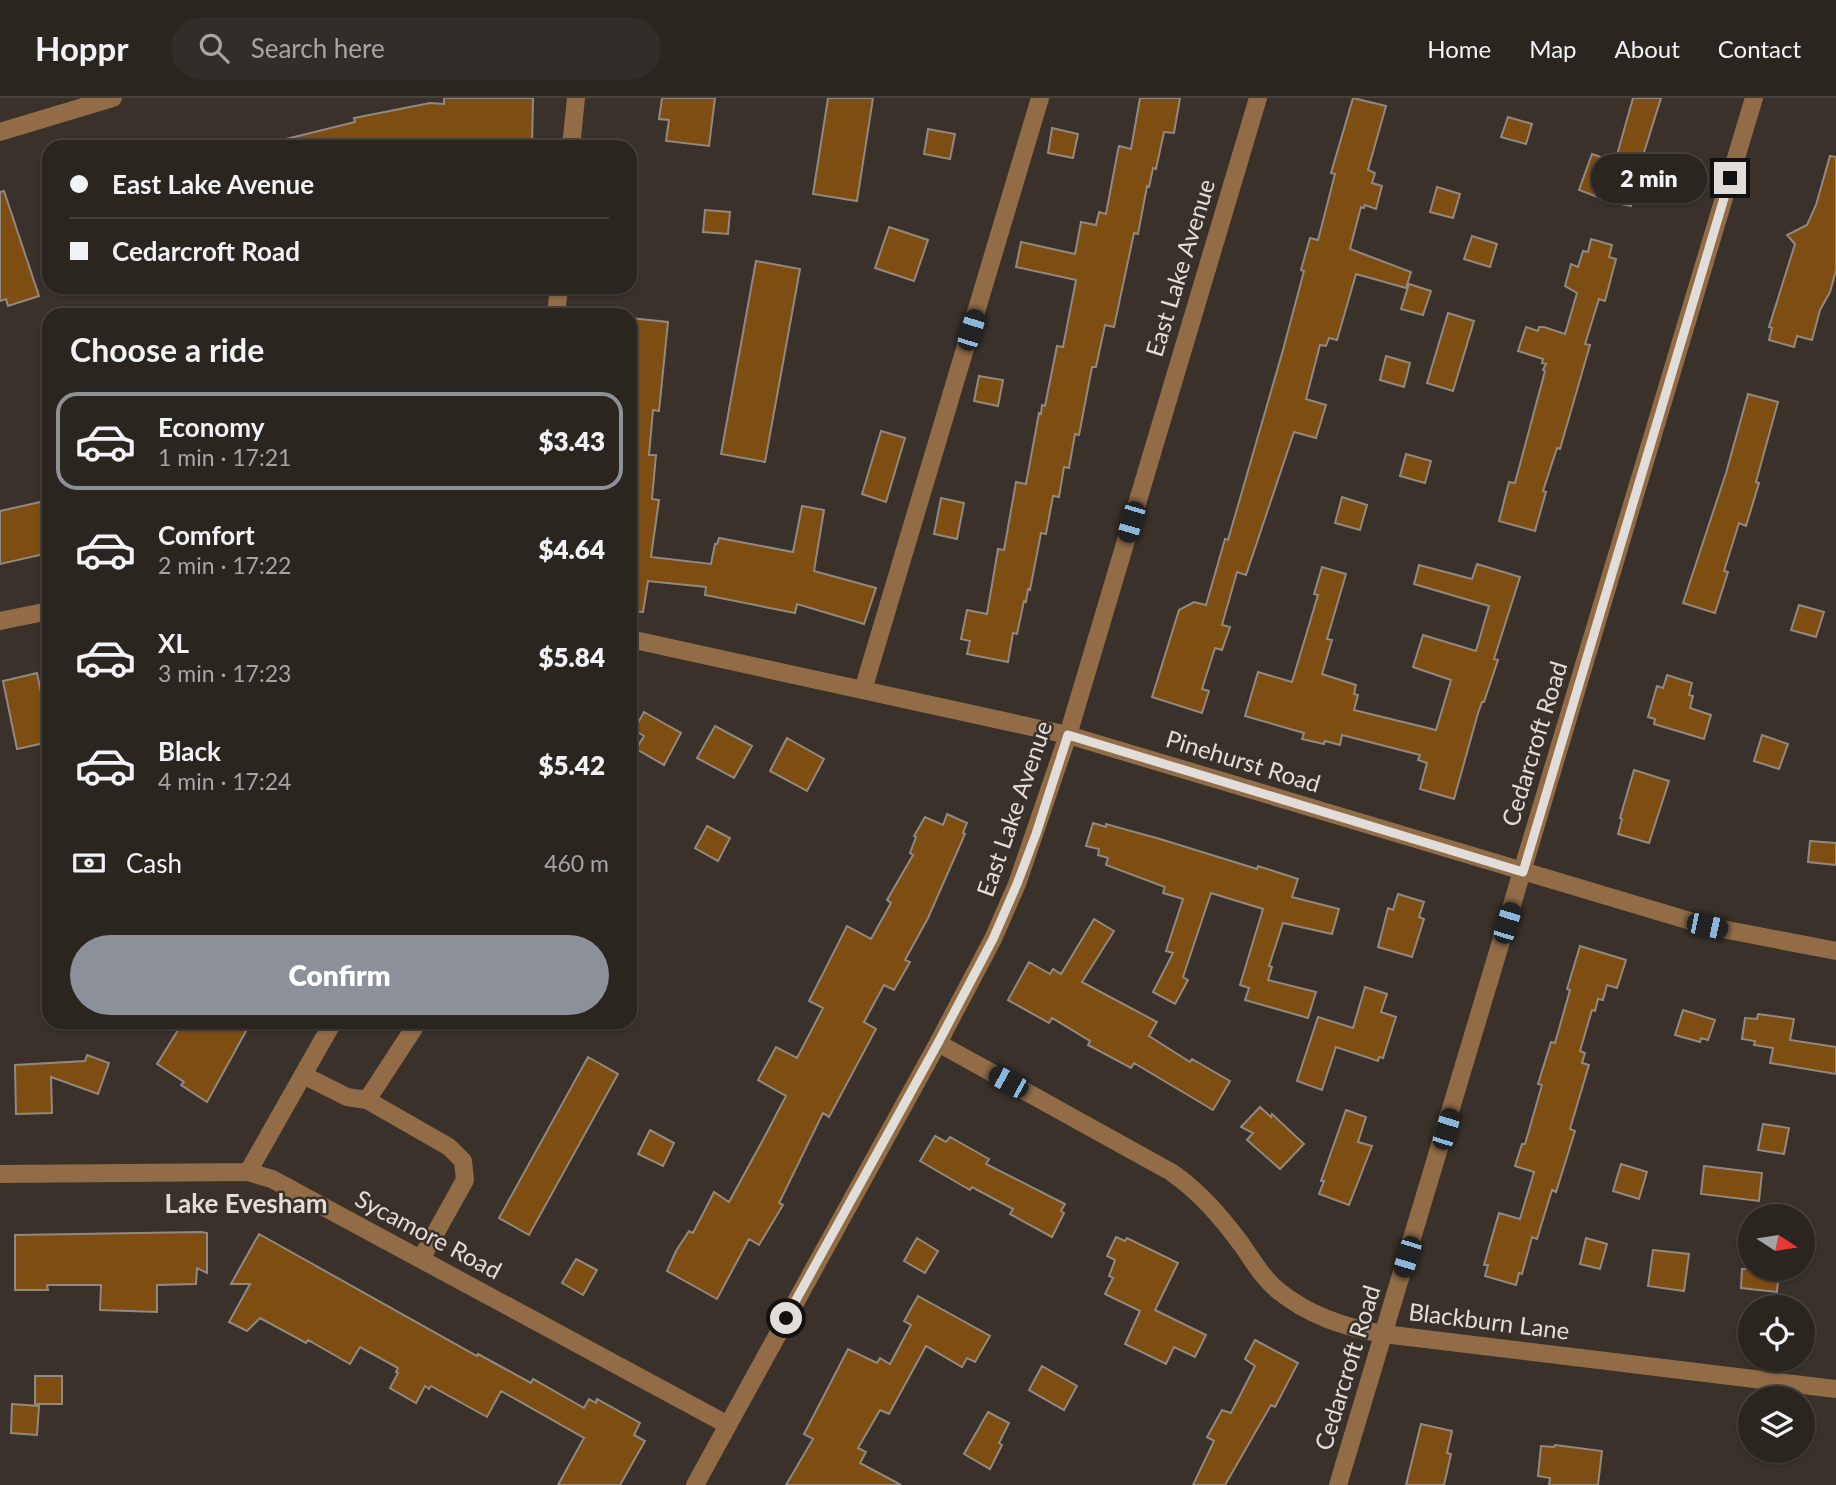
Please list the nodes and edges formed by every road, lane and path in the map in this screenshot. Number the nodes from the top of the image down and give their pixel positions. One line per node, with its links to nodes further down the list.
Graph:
1 (113, 98): 6 (street)
2 (576, 98): 7 (street)
3 (1040, 98): 11 (street)
4 (1258, 98): 12 (street, East Lake Avenue)
5 (1754, 98): 13 (street, Cedarcroft Road)
6 (0, 132)
7 (572, 140)
8 (42, 612): 9 (street)
9 (0, 621)
10 (637, 641): 11 (street, Pinehurst Road)
11 (863, 690): 12 (street, Pinehurst Road)
12 (1068, 735): 13 (street, Pinehurst Road); 17 (street, East Lake Avenue)
13 (1523, 872): 14 (street, Pinehurst Road); 23 (street, Cedarcroft Road)
14 (1836, 951)
15 (329, 1029): 18 (street)
16 (413, 1029): 19 (street)
17 (938, 1043): 23 (street, Blackburn Lane); 25 (street, East Lake Avenue)
18 (303, 1075): 19 (street); 20 (street)
19 (367, 1100): 22 (street)
20 (248, 1172): 21 (street, Sycamore Road); 22 (street, Sycamore Road)
21 (0, 1174)
22 (421, 1259): 25 (street, Sycamore Road)
23 (1384, 1335): 24 (street, Blackburn Lane); 27 (street, Cedarcroft Road)
24 (1836, 1389)
25 (728, 1425): 26 (street, East Lake Avenue)
26 (695, 1485)
27 (1338, 1485)

